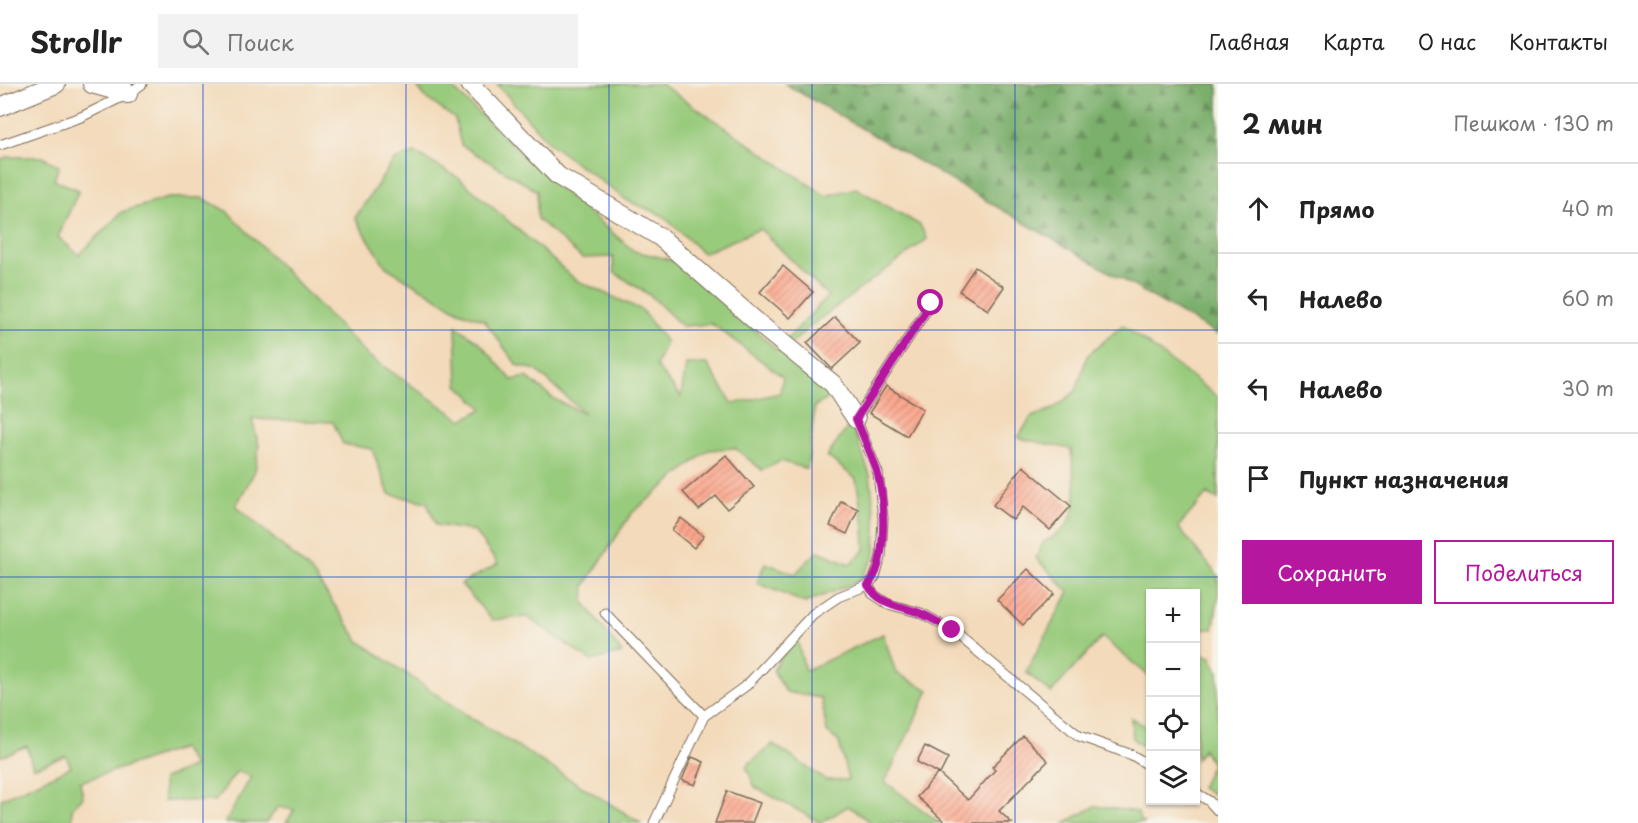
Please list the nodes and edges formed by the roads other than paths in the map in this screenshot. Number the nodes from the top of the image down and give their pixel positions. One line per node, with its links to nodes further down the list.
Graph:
1 (56, 84): 5 (street)
2 (92, 84): 4 (street)
3 (470, 84): 8 (street)
4 (132, 87): 6 (lane)
5 (0, 106)
6 (0, 145)
7 (931, 303): 8 (lane)
8 (856, 419): 9 (lane)
9 (868, 585): 11 (lane); 12 (lane)
10 (605, 613): 11 (lane)
11 (704, 716): 15 (lane)
12 (1146, 764)
13 (1200, 795): 14 (lane)
14 (1218, 811)
15 (654, 823)

